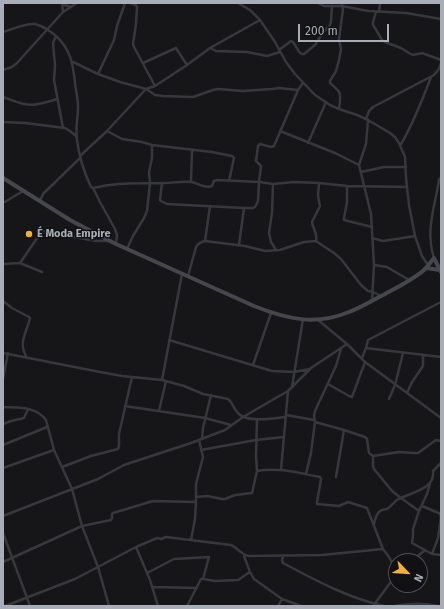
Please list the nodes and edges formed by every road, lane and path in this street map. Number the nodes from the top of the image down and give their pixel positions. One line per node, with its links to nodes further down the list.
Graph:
1 (62, 3): 10 (street); 11 (street)
2 (77, 3): 10 (street)
3 (125, 3): 26 (street)
4 (130, 3): 22 (street)
5 (238, 3): 14 (street)
6 (318, 3): 9 (street)
7 (380, 3): 12 (street)
8 (342, 4): 9 (street); 12 (street); 35 (street)
9 (332, 6): 19 (street)
10 (70, 7): 11 (street)
11 (63, 12): 15 (street)
12 (378, 12): 13 (street); 20 (street)
13 (441, 19)
14 (260, 20): 18 (street); 19 (street)
15 (47, 29): 16 (street); 17 (street); 24 (street)
16 (3, 32)
17 (56, 36): 21 (street); 33 (street)
18 (210, 48): 19 (street); 23 (street)
19 (280, 51): 28 (street)
20 (441, 61): 25 (street)
21 (72, 62): 26 (street); 41 (street)
22 (143, 63): 23 (street); 29 (street)
23 (187, 65): 29 (street)
24 (3, 70)
25 (440, 70): 27 (street)
26 (98, 74): 30 (street)
27 (431, 76): 36 (street); 44 (street)
28 (303, 83): 31 (street); 34 (street)
29 (155, 86): 30 (street)
30 (146, 89): 31 (street); 39 (street)
31 (298, 90): 40 (street)
32 (3, 97): 33 (street)
33 (57, 99): 38 (street)
34 (326, 102): 35 (street); 42 (street)
35 (339, 109): 36 (street)
36 (367, 119): 44 (street); 47 (street)
37 (3, 122): 38 (street)
38 (63, 128): 41 (street)
39 (107, 131): 43 (street); 46 (street)
40 (280, 131): 42 (street); 54 (street)
41 (76, 136): 46 (street)
42 (308, 143): 47 (street)
43 (152, 145): 45 (street); 55 (street)
44 (400, 146): 48 (street)
45 (192, 150): 52 (street); 53 (street)
46 (80, 157): 62 (street); 66 (street)
47 (360, 166): 49 (street)
48 (406, 167): 49 (street); 61 (street)
49 (361, 172): 60 (street)
50 (441, 177): 64 (street)
51 (3, 178): 63 (street)
52 (229, 181): 53 (street); 54 (street)
53 (191, 182): 57 (street)
54 (259, 182): 58 (street); 69 (street)
55 (150, 183): 57 (street); 62 (street); 78 (street)
56 (319, 183): 58 (street); 59 (street); 75 (street)
57 (162, 184): 68 (street)
58 (273, 184): 79 (street)
59 (347, 186): 60 (street); 70 (street)
60 (365, 187): 61 (street); 70 (street)
61 (407, 187): 71 (street)
62 (93, 188): 76 (street)
63 (23, 191): 66 (street); 67 (street)
64 (437, 194): 65 (street); 80 (street)
65 (441, 195)
66 (39, 201): 73 (street)
67 (3, 203)
68 (210, 206): 69 (street); 74 (street)
69 (244, 208): 77 (street)
70 (372, 227): 72 (street)
71 (415, 236): 72 (street); 84 (street)
72 (372, 238): 83 (street)
73 (111, 241): 76 (street); 81 (street)
74 (205, 241): 77 (street); 88 (street)
75 (316, 241): 79 (street); 90 (street)
76 (116, 244): 78 (street)
77 (239, 245): 79 (street)
78 (127, 249): 87 (street)
79 (276, 250)
80 (434, 258): 84 (street); 85 (street)
81 (20, 263): 82 (street); 86 (street)
82 (3, 264)
83 (374, 265): 89 (street); 90 (street)
84 (427, 267): 85 (street); 89 (street)
85 (440, 271)
86 (42, 272)
87 (182, 273): 88 (street); 98 (street)
88 (188, 276): 95 (street)
89 (409, 280): 91 (street)
90 (373, 292): 91 (street); 93 (street)
91 (381, 296): 93 (street)
92 (3, 301): 106 (street)
93 (372, 301): 97 (street)
94 (441, 302): 101 (street)
95 (271, 313): 96 (street); 110 (street)
96 (303, 319): 97 (street); 112 (street)
97 (318, 320): 99 (street)
98 (169, 340): 110 (street); 115 (street)
99 (347, 344): 100 (street); 108 (street)
100 (341, 348): 111 (street); 117 (street)
101 (366, 348): 104 (street); 108 (street)
102 (3, 353): 103 (street)
103 (8, 353): 106 (street); 114 (street)
104 (403, 353): 105 (street); 118 (street)
105 (423, 355): 107 (street); 121 (street)
106 (26, 356): 113 (street)
107 (441, 357)
108 (362, 358): 109 (street)
109 (365, 362): 117 (street); 118 (street)
110 (253, 365): 112 (street)
111 (312, 368): 112 (street); 119 (street)
112 (294, 372): 119 (street)
113 (132, 376): 115 (street); 124 (street)
114 (3, 379)
115 (162, 380): 116 (street)
116 (166, 381): 122 (street); 127 (street)
117 (328, 384): 133 (street)
118 (396, 385): 121 (street); 123 (street)
119 (292, 388): 120 (street)
120 (288, 391): 128 (street); 129 (street)
121 (407, 393): 131 (street)
122 (211, 395): 129 (street); 130 (street)
123 (389, 399)
124 (125, 406): 127 (street); 147 (street)
125 (3, 407): 126 (street)
126 (28, 409): 134 (street); 136 (street)
127 (159, 412): 130 (street)
128 (286, 416): 132 (street); 133 (street); 138 (street)
129 (243, 417): 132 (street); 135 (street)
130 (205, 418): 135 (street); 139 (street)
131 (441, 418)
132 (257, 419): 140 (street)
133 (314, 421): 137 (street); 151 (street)
134 (3, 424)
135 (231, 426): 139 (street)
136 (48, 427): 142 (street); 143 (street)
137 (344, 430): 145 (street); 152 (street)
138 (284, 437): 140 (street); 149 (street)
139 (200, 440): 144 (street); 154 (street)
140 (256, 440): 144 (street); 150 (street)
141 (441, 441): 145 (street)
142 (3, 445)
143 (54, 450): 147 (street); 148 (street)
144 (201, 450): 155 (street)
145 (373, 456): 156 (street)
146 (441, 463): 153 (street)
147 (62, 467): 154 (street)
148 (3, 468)
149 (281, 470): 150 (street); 151 (street)
150 (257, 471): 155 (street)
151 (306, 474): 162 (street)
152 (336, 477)
153 (430, 484): 156 (street); 158 (street)
154 (72, 489): 161 (street); 163 (street)
155 (196, 497): 157 (street)
156 (401, 498): 159 (street); 162 (street)
157 (196, 502): 163 (street); 165 (street)
158 (422, 506): 159 (street); 160 (street)
159 (420, 511): 168 (street)
160 (440, 514): 170 (street)
161 (3, 516)
162 (374, 524): 167 (street)
163 (82, 526): 175 (street); 177 (street)
164 (3, 533): 175 (street)
165 (191, 540): 166 (street); 171 (street)
166 (136, 547): 177 (street); 179 (street)
167 (383, 549): 173 (street); 174 (street)
168 (425, 550): 169 (street); 170 (street)
169 (421, 553)
170 (432, 554): 172 (street)
171 (244, 555): 173 (street); 178 (street)
172 (441, 555)
173 (283, 556): 186 (street)
174 (388, 556)
175 (11, 558): 176 (street); 184 (street)
176 (3, 562)
177 (98, 567): 184 (street); 189 (street)
178 (250, 572): 180 (street); 185 (street)
179 (147, 573): 180 (street); 182 (street)
180 (203, 579): 183 (street)
181 (388, 585): 186 (street)
182 (152, 587): 183 (street); 190 (street)
183 (196, 588): 191 (street)
184 (26, 598): 187 (street); 188 (street)
185 (282, 599): 192 (street); 193 (street)
186 (373, 605): 194 (street)
187 (5, 606)
188 (30, 606)
189 (109, 606)
190 (158, 606)
191 (187, 606)
192 (278, 606)
193 (301, 606)
194 (384, 606)
195 (395, 606): 196 (street)
196 (438, 606)

